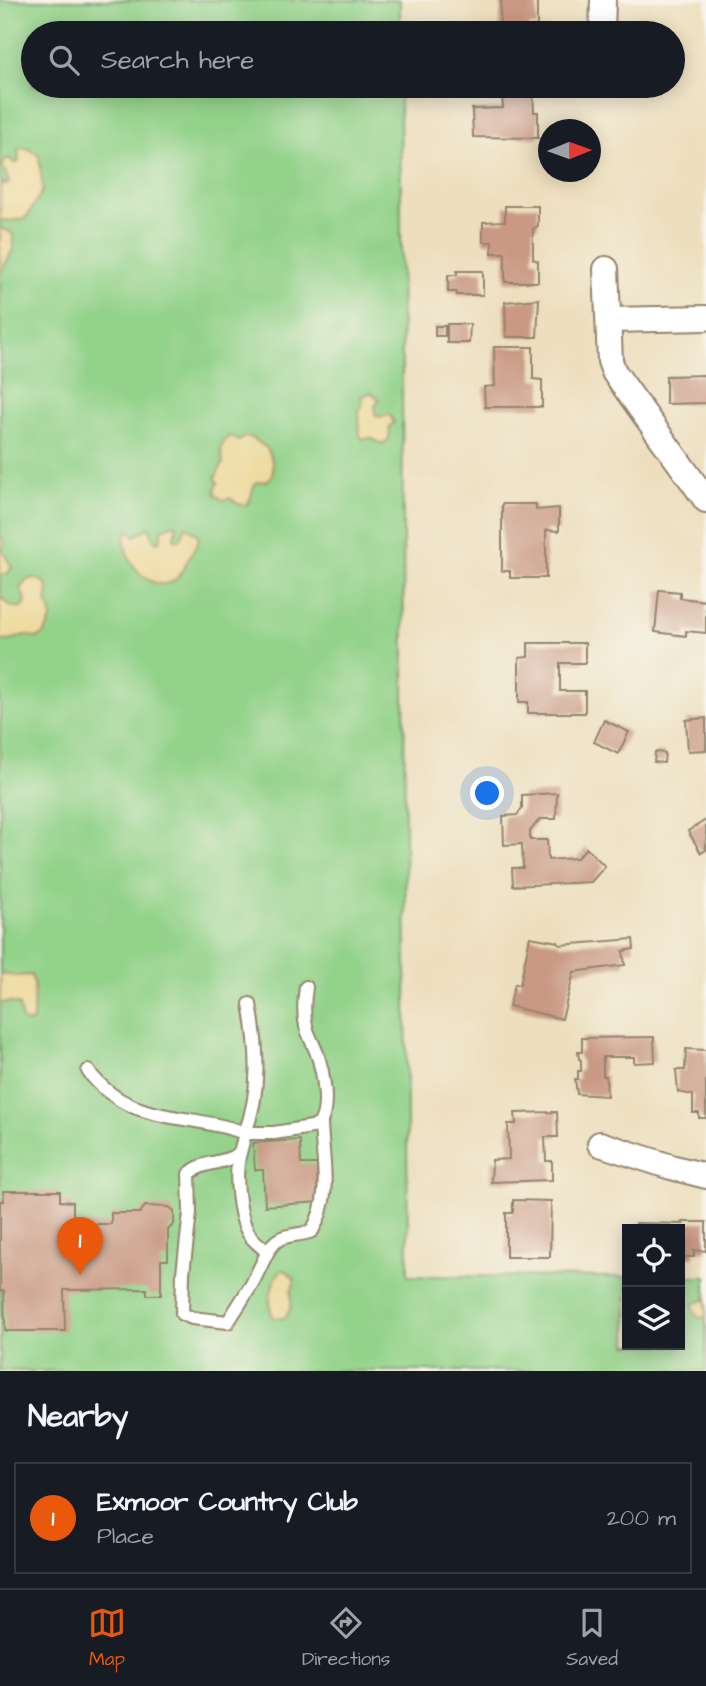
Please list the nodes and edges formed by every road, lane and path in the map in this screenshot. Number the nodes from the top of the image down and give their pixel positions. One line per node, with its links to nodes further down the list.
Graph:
1 (603, 0): 2 (street)
2 (603, 21)
3 (606, 269): 5 (street)
4 (706, 318): 5 (street)
5 (610, 320): 6 (street)
6 (706, 500)
7 (306, 987): 10 (lane)
8 (250, 1004): 11 (lane)
9 (88, 1071): 11 (lane)
10 (321, 1122): 11 (lane); 15 (lane)
11 (245, 1133): 13 (lane)
12 (600, 1144): 14 (street)
13 (240, 1153): 15 (lane); 15 (lane)
14 (706, 1175)
15 (267, 1253)

